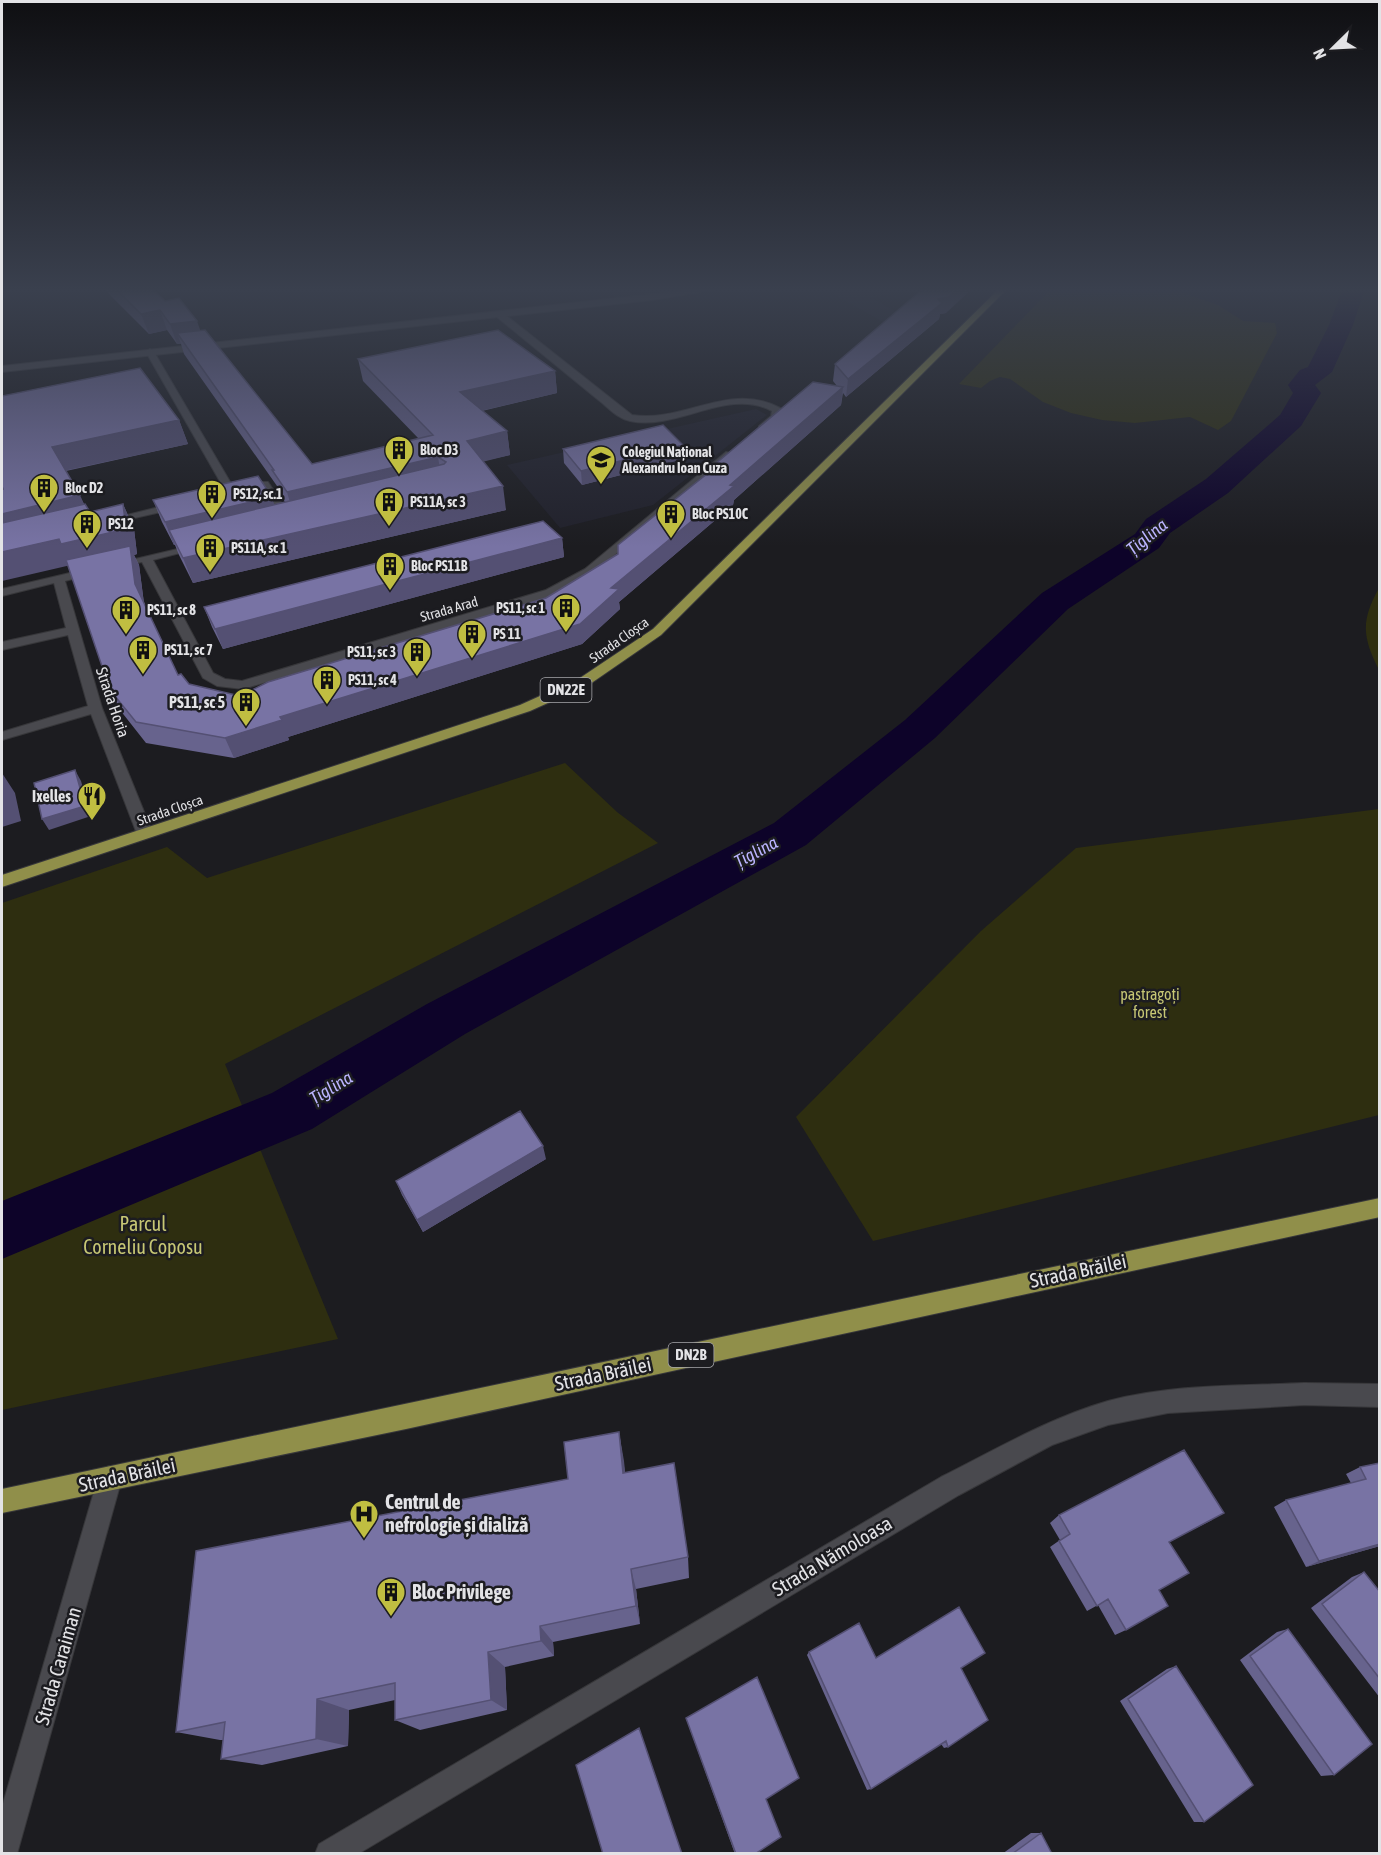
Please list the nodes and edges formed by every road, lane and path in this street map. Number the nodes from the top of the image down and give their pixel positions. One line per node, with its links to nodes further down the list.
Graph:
1 (162, 375): 5 (street)
2 (574, 375): 8 (street, Strada Arad)
3 (917, 375): 17 (main road, Strada Cloșca / DN22E)
4 (185, 503): 6 (street)
5 (290, 523)
6 (93, 524)
7 (213, 542): 8 (street)
8 (146, 558): 9 (street)
9 (124, 563)
10 (102, 568): 11 (street)
11 (58, 578): 12 (street); 13 (street, Strada Horia)
12 (2, 591)
13 (72, 630): 14 (street); 15 (street, Strada Horia)
14 (2, 646)
15 (95, 708): 16 (street); 17 (street, Strada Horia)
16 (2, 736)
17 (145, 834): 18 (main road, Strada Cloșca / DN22E)
18 (2, 881)
19 (1380, 1207): 21 (main road, Strada Brăilei / DN2B)
20 (1380, 1396): 24 (street, Strada Nămoloasa)
21 (110, 1478): 22 (main road, Strada Brăilei / DN2B); 23 (street, Strada Caraiman)
22 (2, 1501)
23 (2, 1854)
24 (329, 1854)

